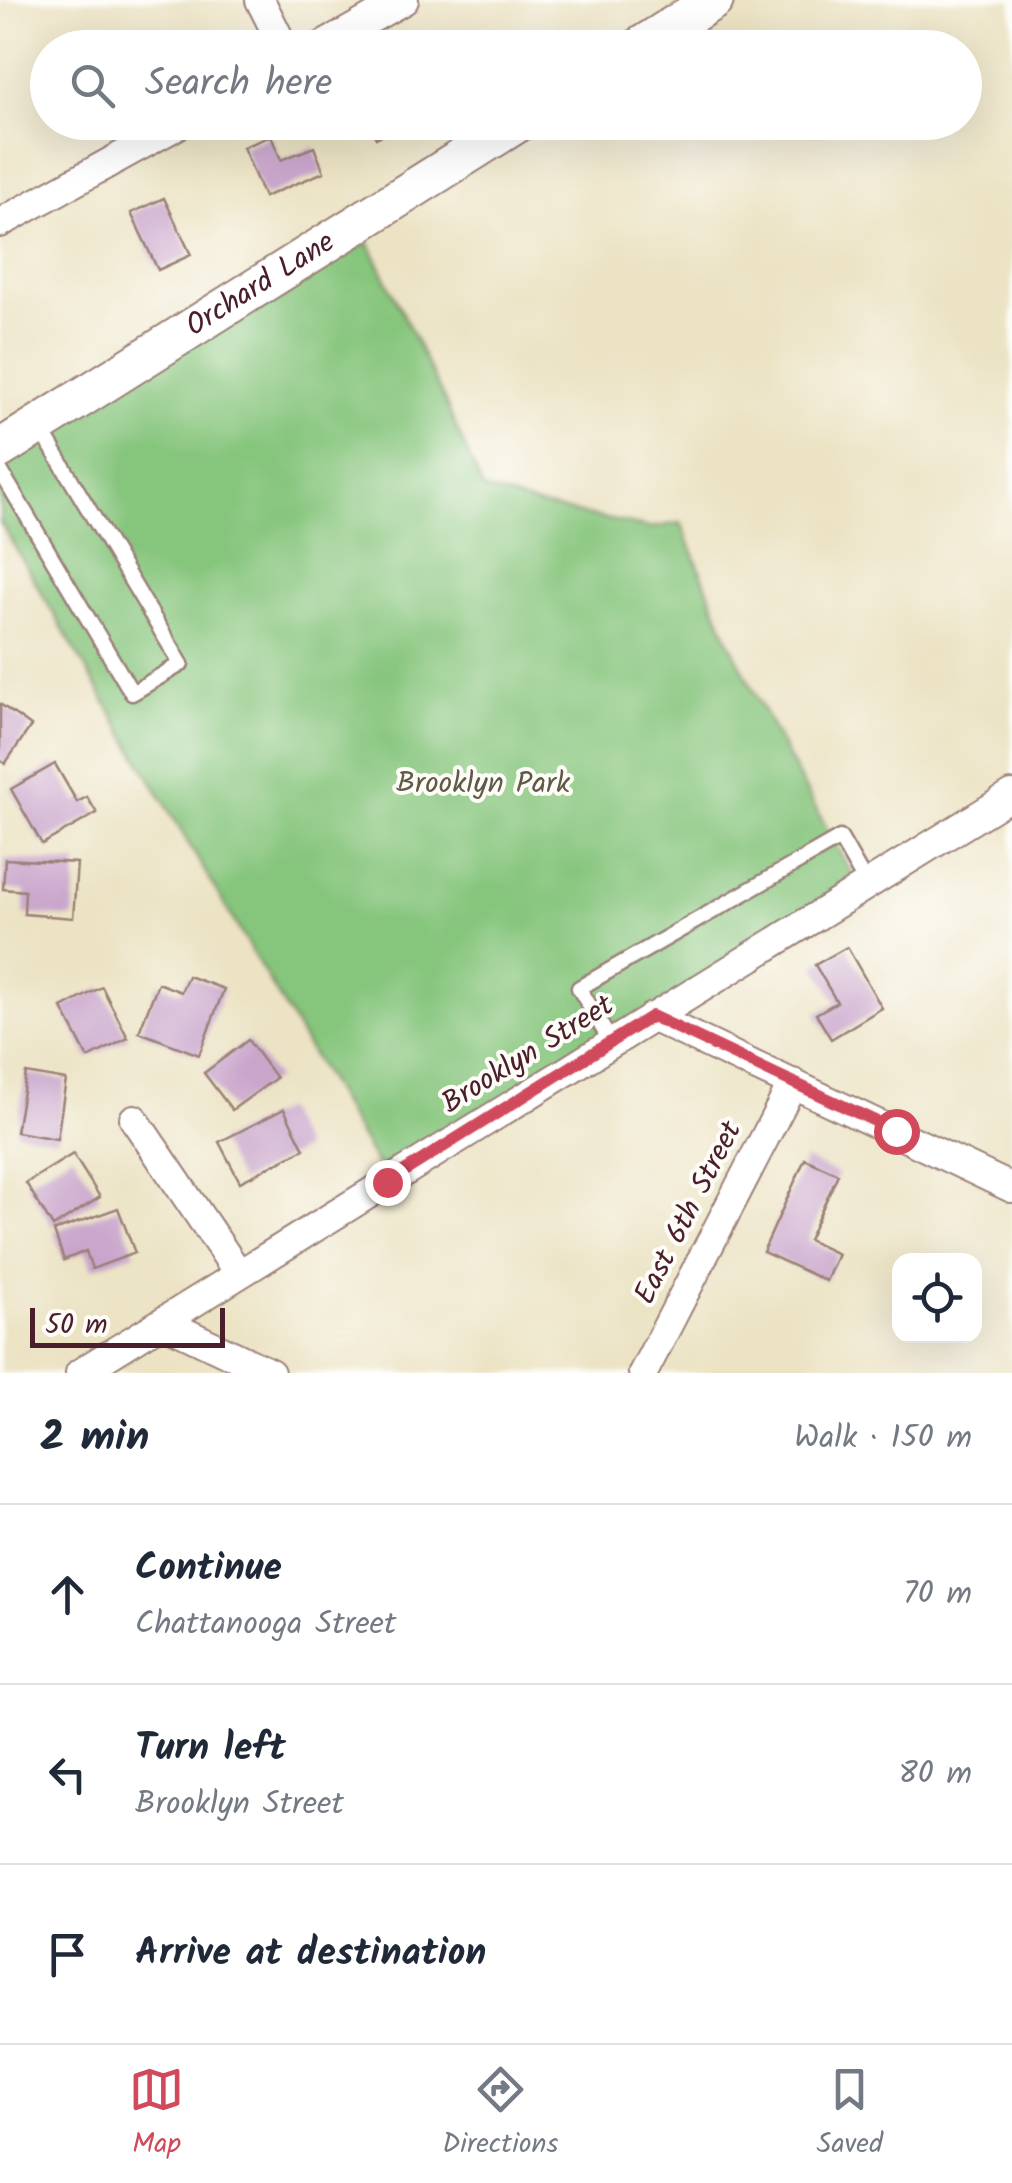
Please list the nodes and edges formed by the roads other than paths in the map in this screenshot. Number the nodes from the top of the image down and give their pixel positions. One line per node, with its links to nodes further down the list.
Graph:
1 (260, 0): 4 (street)
2 (404, 0): 5 (street)
3 (714, 0): 6 (street)
4 (275, 30)
5 (351, 30)
6 (666, 30)
7 (150, 140): 9 (street)
8 (490, 140): 10 (street, Orchard Lane)
9 (0, 223)
10 (38, 425): 11 (street, Orchard Lane); 12 (lane)
11 (0, 450)
12 (0, 470)
13 (1012, 795): 14 (street, Brooklyn Street)
14 (867, 884): 15 (street, Brooklyn Street); 16 (lane)
15 (652, 1016): 16 (street, Brooklyn Street); 17 (street)
16 (611, 1042): 20 (street, Brooklyn Street)
17 (793, 1083): 19 (street); 24 (street, East 6th Street)
18 (134, 1118): 20 (street)
19 (1012, 1188)
20 (239, 1274): 21 (street, Brooklyn Street)
21 (163, 1322): 22 (street, Brooklyn Street); 23 (street)
22 (80, 1373)
23 (270, 1373)
24 (643, 1373)

